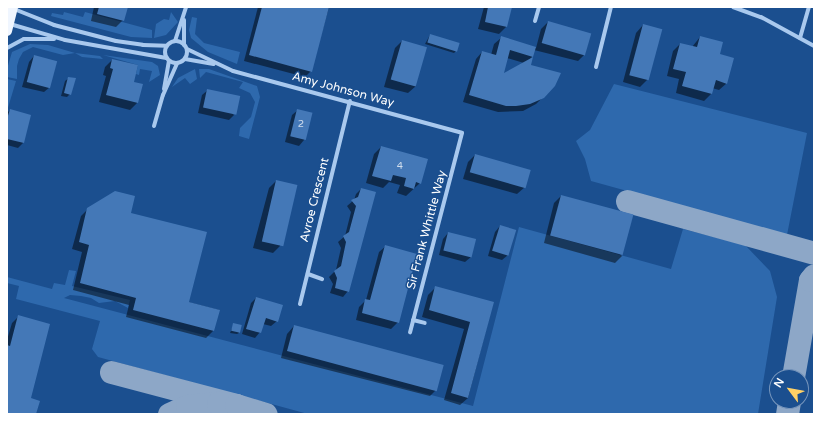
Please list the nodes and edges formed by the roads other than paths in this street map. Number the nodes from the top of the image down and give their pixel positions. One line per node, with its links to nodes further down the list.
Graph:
1 (186, 7): 7 (street)
2 (539, 7): 8 (street)
3 (611, 7): 21 (street)
4 (733, 7): 10 (street)
5 (809, 7): 10 (street)
6 (11, 8): 9 (main road); 13 (street)
7 (184, 17): 12 (street); 15 (street)
8 (535, 22)
9 (8, 26): 11 (street)
10 (800, 38): 14 (street)
11 (65, 40): 16 (street); 18 (street)
12 (175, 41): 13 (street); 15 (street)
13 (166, 46): 18 (street)
14 (814, 46)
15 (186, 47): 17 (street); 20 (street, Amy Johnson Way)
16 (7, 48)
17 (185, 59): 19 (street); 20 (street, Amy Johnson Way)
18 (167, 60): 19 (street); 22 (street)
19 (178, 63): 22 (street)
20 (218, 65): 23 (street, Amy Johnson Way)
21 (596, 67)
22 (163, 95): 24 (street)
23 (350, 101): 25 (street, Amy Johnson Way); 26 (street, Avroe Crescent)
24 (154, 126)
25 (462, 133): 29 (street, Sir Frank Whittle Way)
26 (308, 274): 27 (street); 28 (street, Avroe Crescent)
27 (322, 278)
28 (300, 304)
29 (414, 320): 30 (street); 31 (street, Sir Frank Whittle Way)
30 (426, 323)
31 (410, 332)

